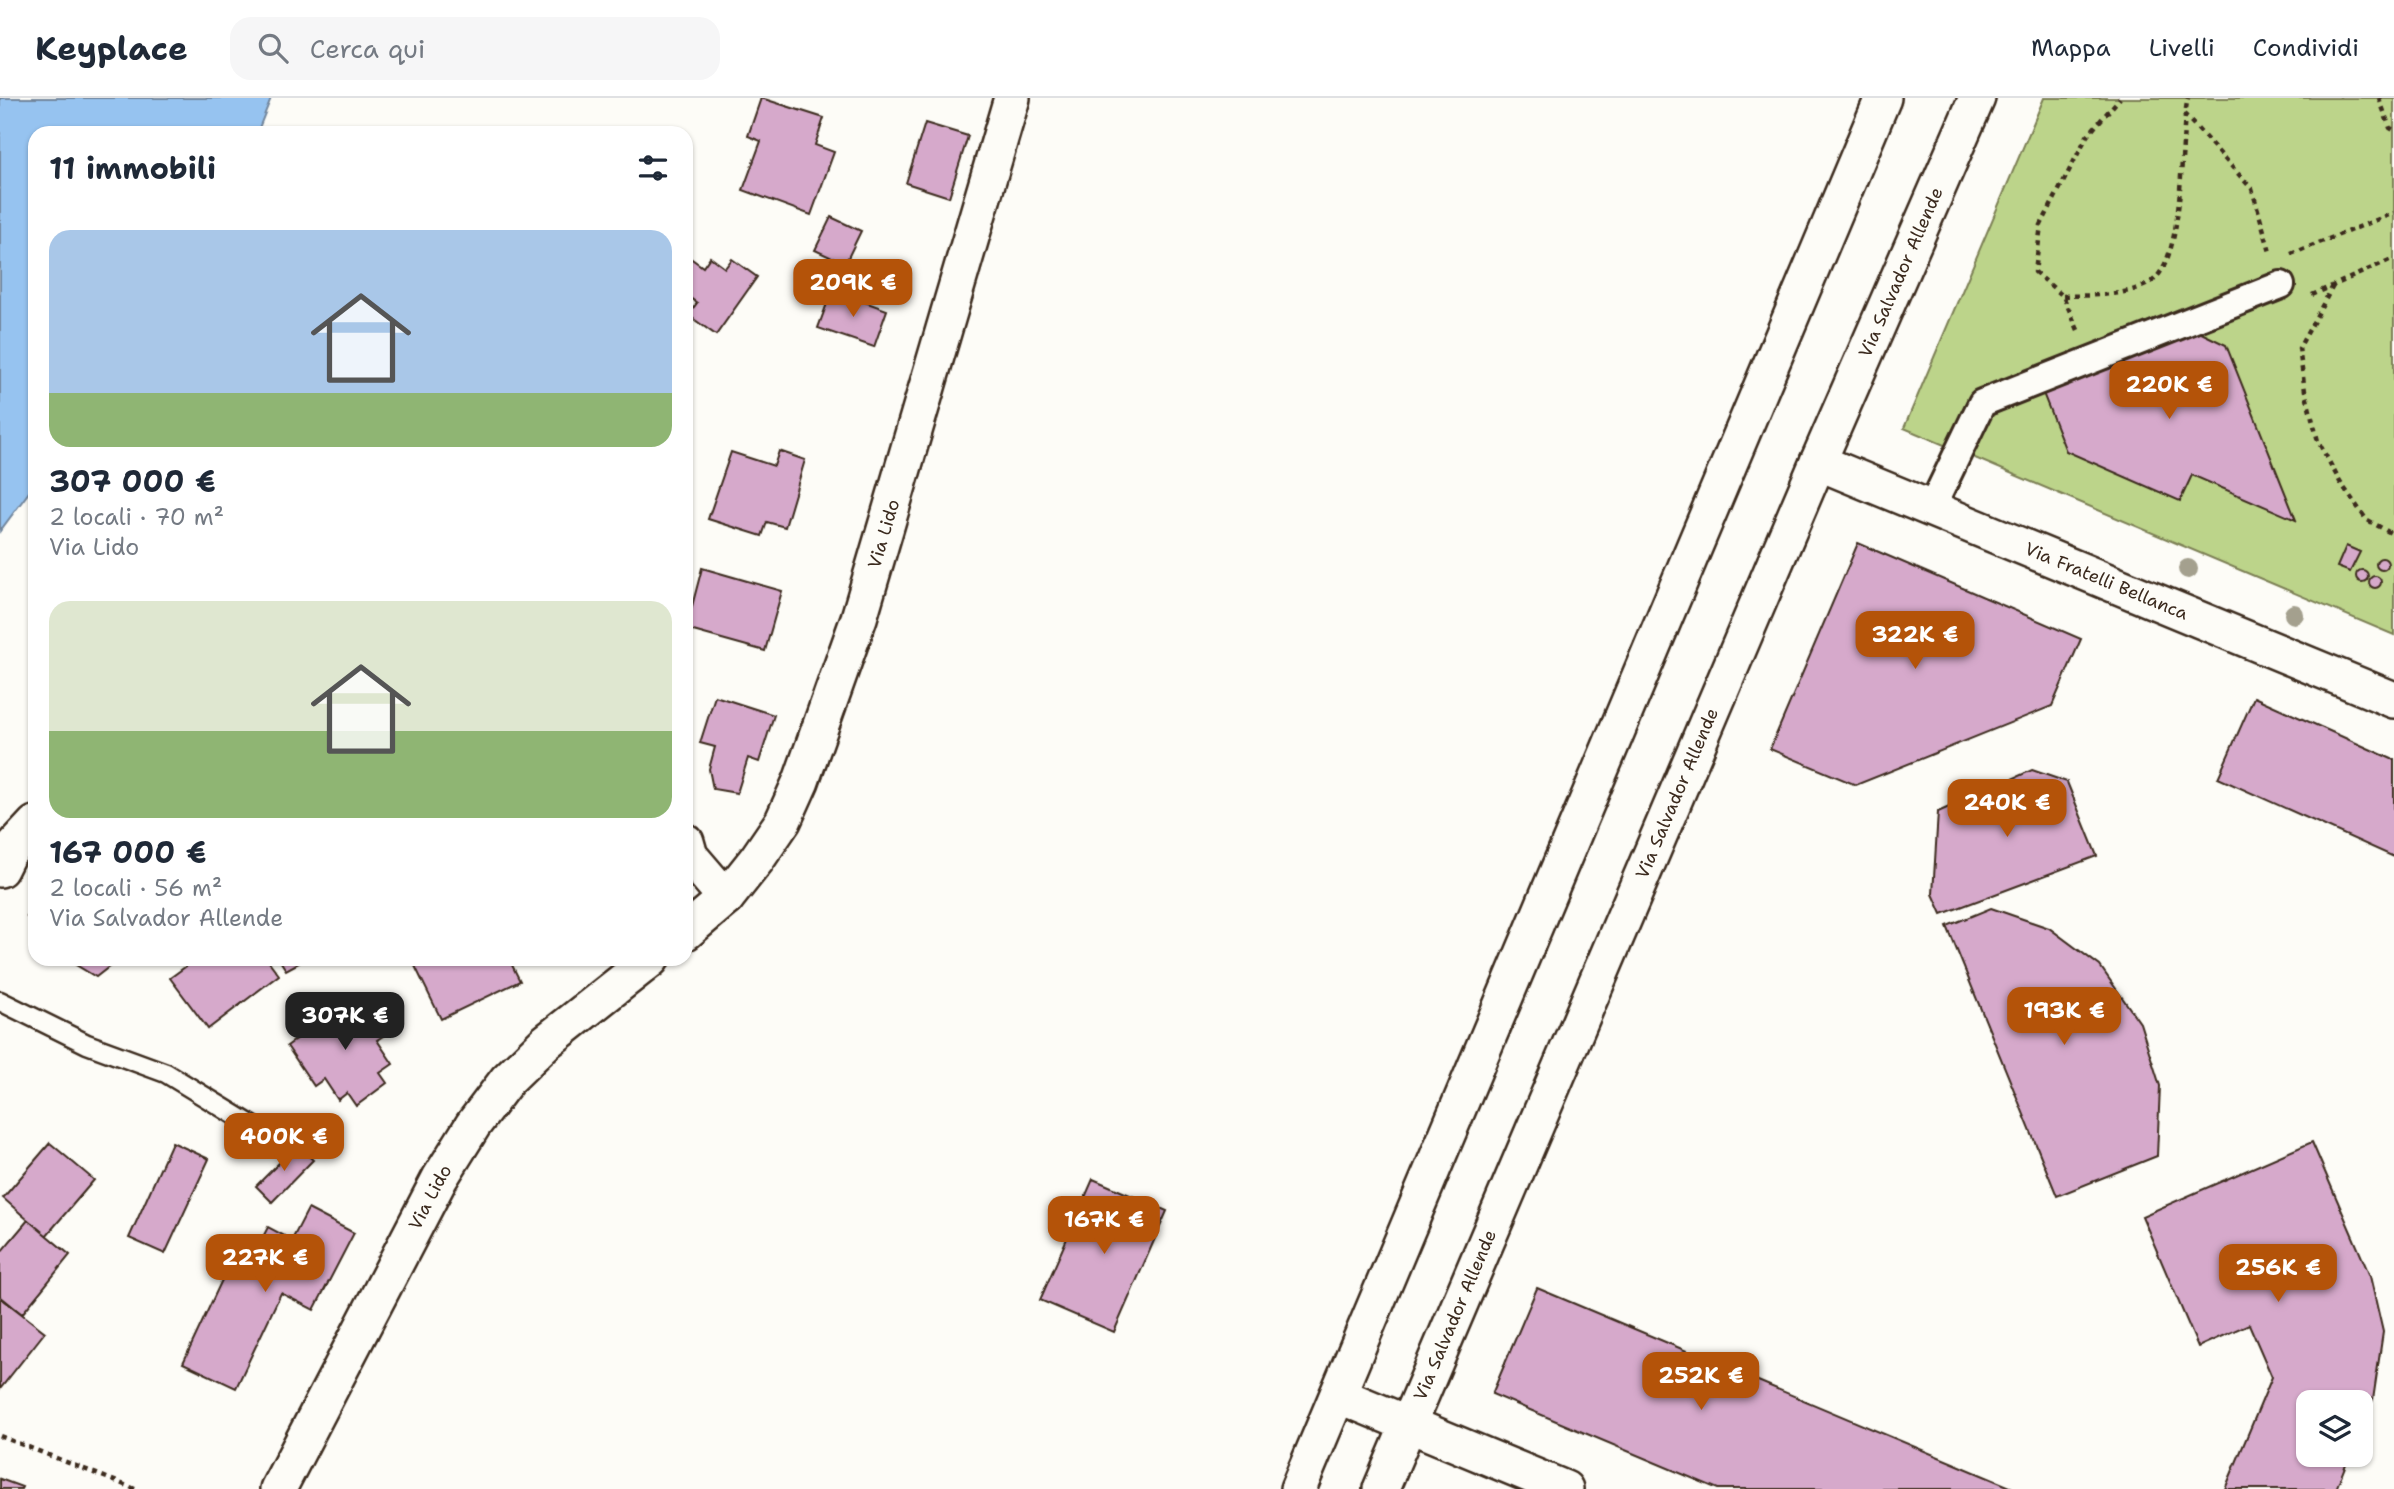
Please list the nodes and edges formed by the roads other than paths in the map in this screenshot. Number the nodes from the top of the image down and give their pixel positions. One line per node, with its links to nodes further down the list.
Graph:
1 (1012, 98): 11 (street, Via Lido)
2 (1883, 98): 16 (street)
3 (1977, 98): 5 (street, Via Salvador Allende)
4 (2277, 273): 6 (street)
5 (1818, 462): 6 (street, Via Fratelli Bellanca); 17 (street, Via Salvador Allende)
6 (1931, 509): 7 (street, Via Fratelli Bellanca)
7 (2394, 700)
8 (28, 832): 10 (street)
9 (693, 860): 11 (street)
10 (0, 869)
11 (726, 898): 12 (street, Via Lido)
12 (693, 926)
13 (642, 966): 18 (street, Via Lido)
14 (0, 1001): 15 (lane)
15 (266, 1134)
16 (1338, 1395): 17 (street); 19 (street)
17 (1409, 1424): 20 (street, Via Salvador Allende); 21 (street)
18 (278, 1489)
19 (1298, 1489)
20 (1381, 1489)
21 (1565, 1489)

